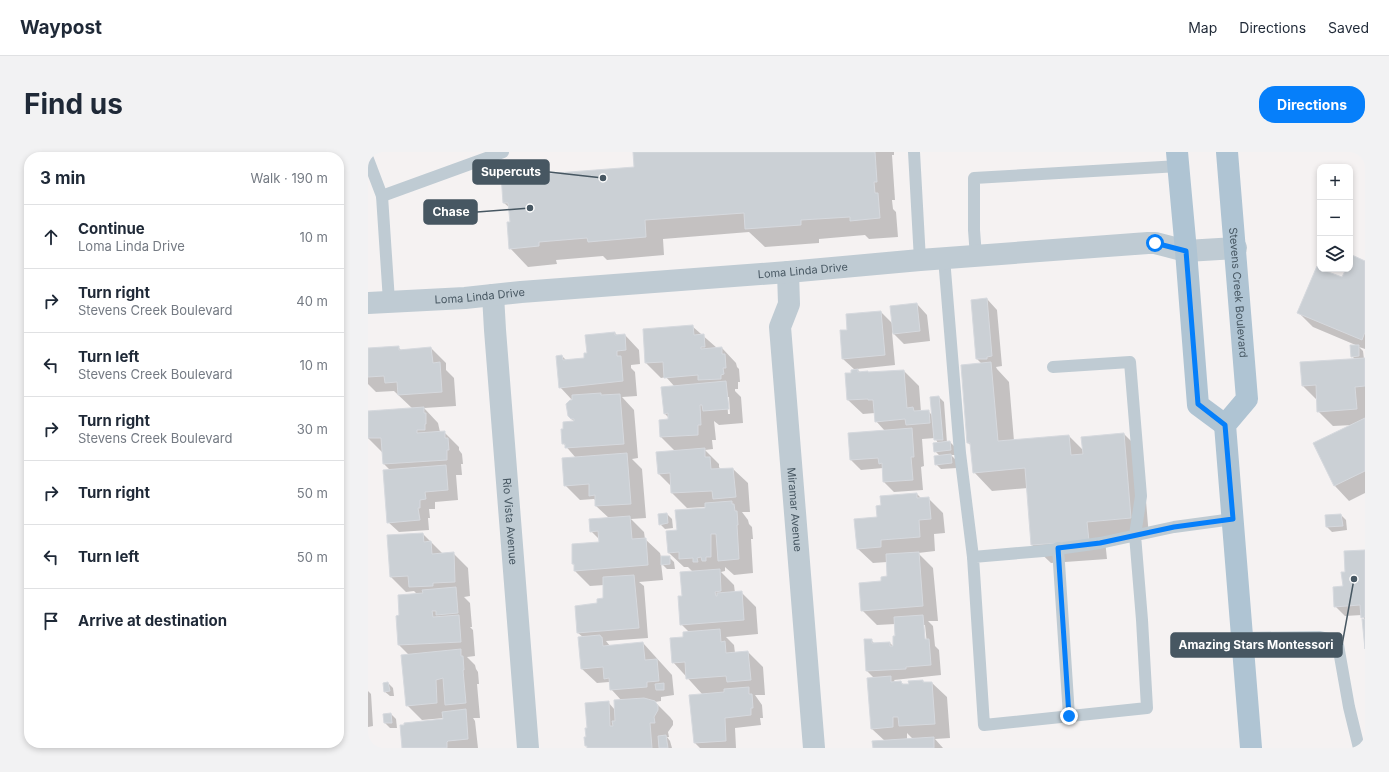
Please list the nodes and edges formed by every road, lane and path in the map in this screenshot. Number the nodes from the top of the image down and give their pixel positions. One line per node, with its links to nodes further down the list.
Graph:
1 (503, 152): 6 (lane)
2 (914, 152): 11 (lane)
3 (1228, 152): 7 (main road, Stevens Creek Boulevard)
4 (368, 159): 6 (lane)
5 (1178, 159): 8 (main road); 9 (lane)
6 (382, 196): 14 (lane)
7 (1236, 248): 8 (street, Loma Linda Drive); 16 (main road, Stevens Creek Boulevard)
8 (1186, 251): 9 (street, Loma Linda Drive); 16 (main road)
9 (976, 256): 10 (street, Loma Linda Drive)
10 (944, 258): 11 (street, Loma Linda Drive); 20 (lane)
11 (920, 260): 12 (street, Loma Linda Drive)
12 (788, 272): 13 (street, Loma Linda Drive); 24 (street, Miramar Avenue)
13 (493, 295): 14 (street, Loma Linda Drive); 23 (street, Rio Vista Avenue)
14 (378, 302)
15 (1053, 367): 18 (lane)
16 (1225, 425): 17 (main road)
17 (1233, 519): 18 (lane); 21 (main road)
18 (1135, 535): 19 (lane); 22 (lane)
19 (1058, 548): 20 (lane); 22 (lane)
20 (973, 557): 22 (lane)
21 (1242, 638): 25 (main road); 26 (lane)
22 (1069, 716)
23 (528, 748)
24 (814, 748)
25 (1251, 748)
26 (1359, 748)

